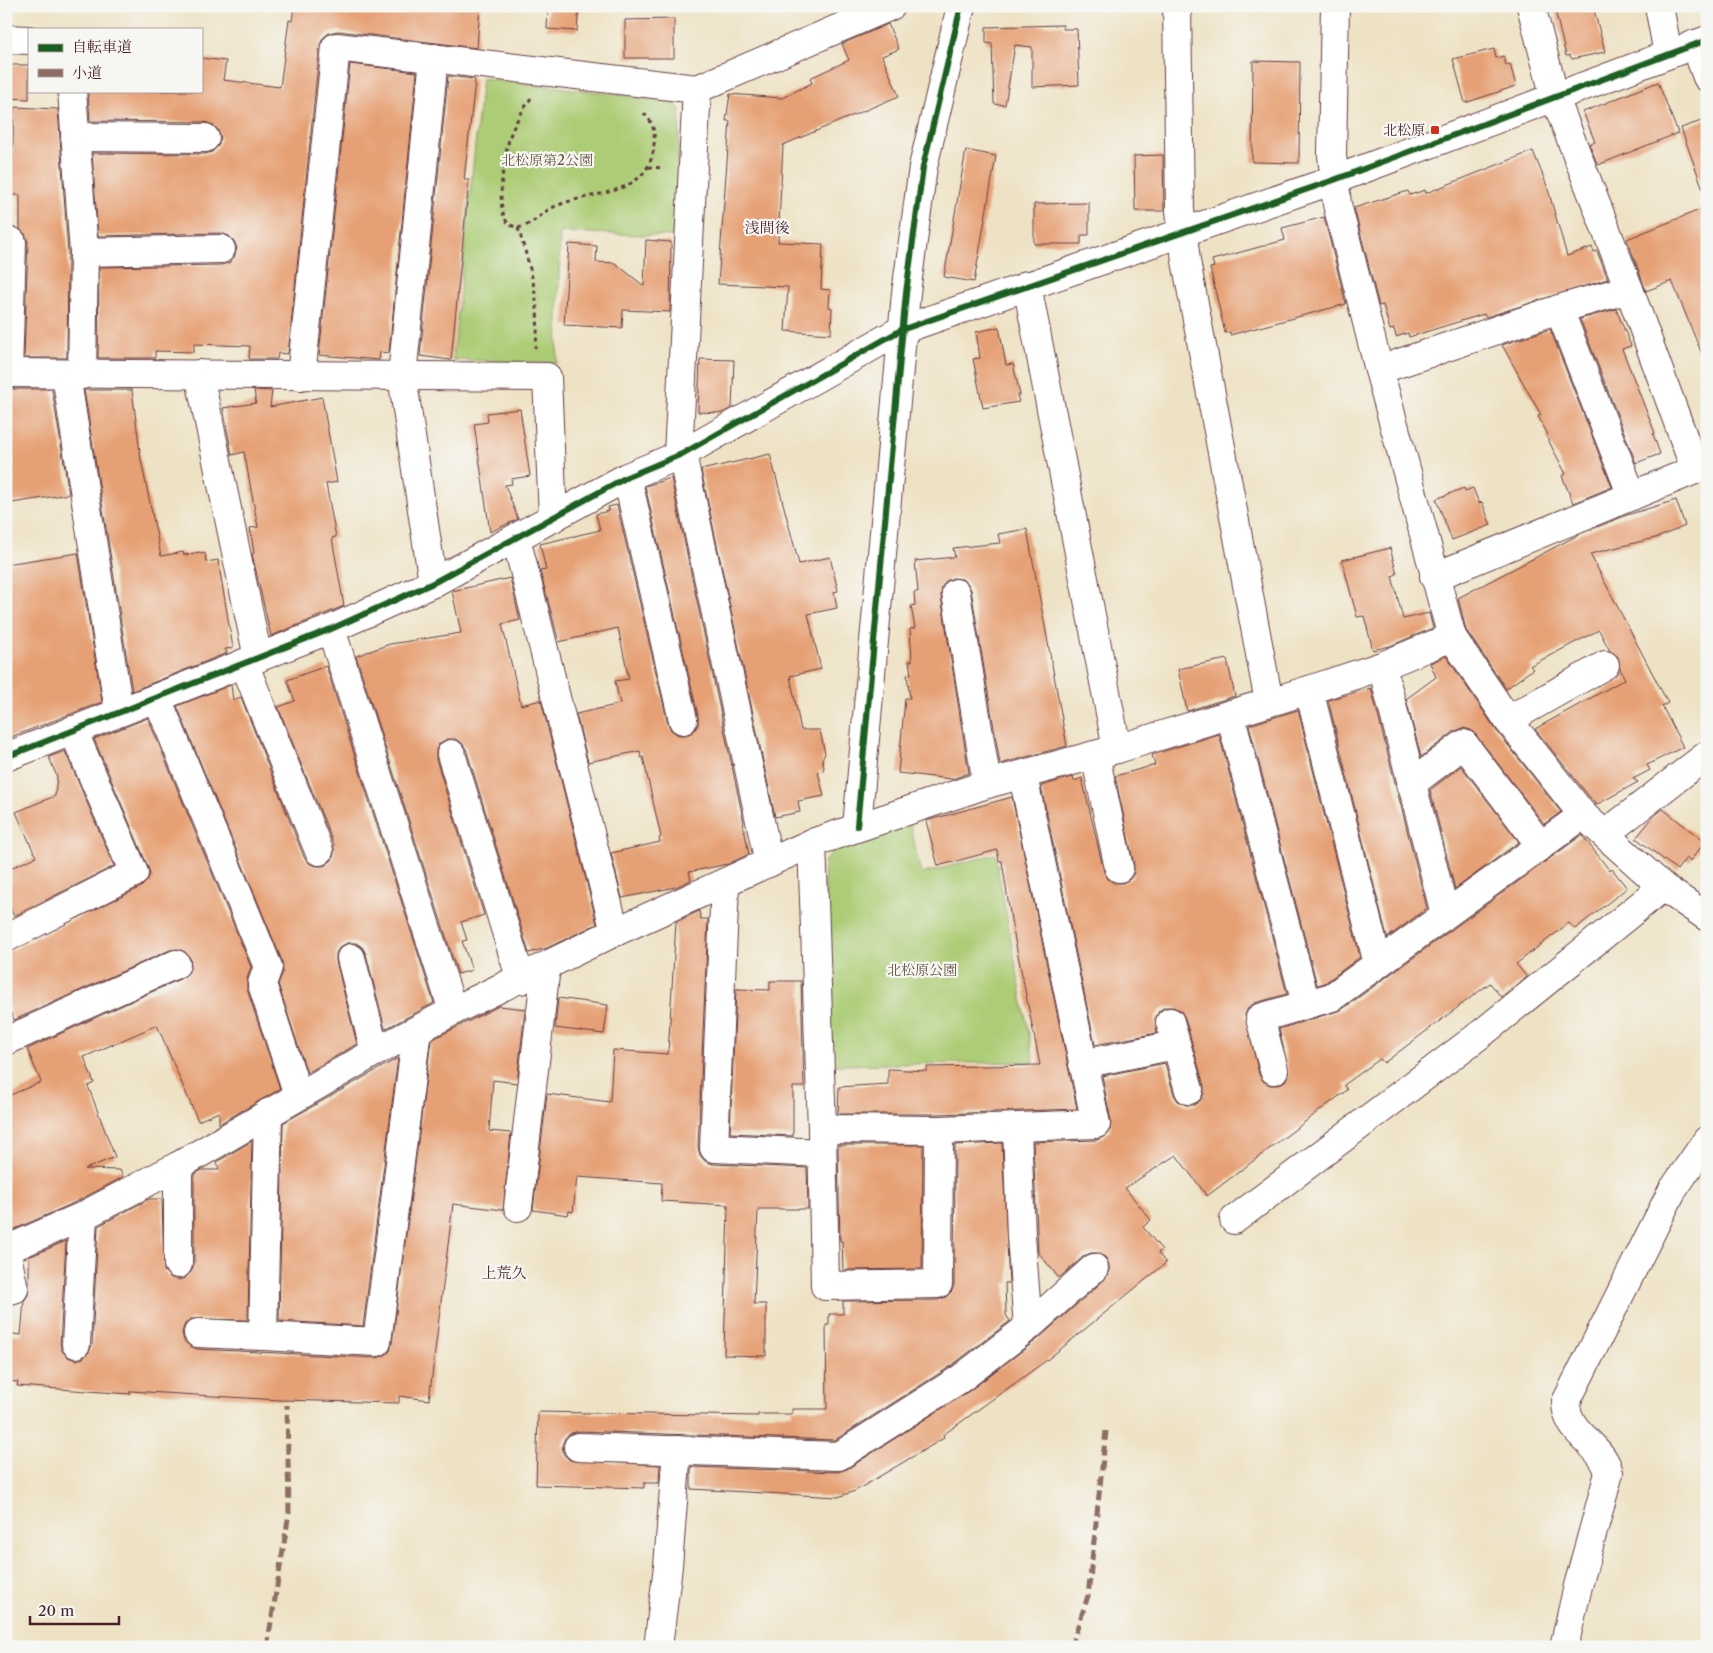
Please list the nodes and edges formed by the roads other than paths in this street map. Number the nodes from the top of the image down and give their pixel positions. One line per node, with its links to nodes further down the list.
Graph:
1 (891, 6): 13 (street)
2 (960, 6): 26 (street)
3 (1177, 6): 19 (street)
4 (1335, 6): 18 (street)
5 (1531, 6): 15 (street)
6 (1659, 6): 10 (street)
7 (6, 39): 8 (street)
8 (28, 40)
9 (1701, 42): 10 (street); 12 (street)
10 (1668, 54): 15 (street)
11 (434, 58): 13 (street); 31 (street); 32 (street)
12 (1707, 77)
13 (697, 89): 33 (street)
14 (72, 92): 16 (street)
15 (1555, 98): 18 (street); 24 (street)
16 (74, 137): 17 (street); 22 (street)
17 (205, 138)
18 (1334, 180): 19 (street); 27 (street)
19 (1182, 234): 23 (street); 49 (street)
20 (12, 242): 28 (street)
21 (220, 249): 22 (street)
22 (84, 252): 30 (street)
23 (1027, 285): 26 (street); 55 (street)
24 (1629, 289): 25 (street); 34 (street)
25 (1560, 309): 27 (street); 36 (street)
26 (901, 330): 33 (street); 63 (street)
27 (1379, 370): 39 (street)
28 (7, 373): 30 (street)
29 (199, 374): 30 (street); 31 (street); 44 (street)
30 (74, 375): 50 (street)
31 (301, 376): 32 (street)
32 (402, 376): 37 (street); 40 (street)
33 (680, 454): 35 (street); 68 (street)
34 (1701, 467): 36 (street)
35 (627, 477): 37 (street); 52 (street)
36 (1632, 496): 39 (street)
37 (553, 518): 38 (street)
38 (516, 538): 40 (street); 74 (street)
39 (1434, 577): 43 (street)
40 (433, 583): 42 (street)
41 (956, 593): 60 (street)
42 (331, 629): 44 (street); 82 (street)
43 (1452, 637): 46 (street); 53 (street)
44 (251, 660): 48 (street); 67 (street)
45 (1605, 665): 53 (street)
46 (1382, 666): 47 (street); 61 (street)
47 (1309, 690): 49 (street); 78 (street)
48 (157, 698): 50 (street); 89 (street)
49 (1269, 702): 51 (street)
50 (120, 711): 54 (street)
51 (1230, 714): 55 (street); 81 (street)
52 (683, 720)
53 (1508, 720): 62 (street)
54 (73, 730): 58 (street); 75 (street)
55 (1106, 752): 59 (street); 69 (street)
56 (451, 754): 80 (street)
57 (1707, 755): 64 (street)
58 (6, 757)
59 (1023, 776): 60 (street); 86 (street)
60 (986, 784): 63 (street)
61 (1411, 784): 66 (street); 72 (street)
62 (1583, 815): 64 (street); 66 (street)
63 (857, 826): 65 (street)
64 (1605, 834): 71 (street)
65 (812, 843): 68 (street); 94 (street)
66 (1541, 846): 72 (street)
67 (320, 851)
68 (769, 863): 70 (street)
69 (1118, 868)
70 (725, 884): 74 (street); 94 (street)
71 (1663, 887): 73 (street); 98 (street)
72 (1445, 914): 78 (street)
73 (1707, 917)
74 (616, 932): 79 (street)
75 (6, 938)
76 (351, 958): 85 (street)
77 (176, 964): 84 (street)
78 (1378, 964): 81 (street)
79 (546, 967): 80 (street); 96 (street)
80 (521, 980): 82 (street)
81 (1306, 1004): 87 (street)
82 (453, 1011): 83 (street)
83 (418, 1030): 85 (street); 105 (street)
84 (6, 1041)
85 (375, 1052): 89 (street)
86 (1083, 1064): 88 (street); 91 (street)
87 (1274, 1070)
88 (1189, 1090)
89 (298, 1096): 90 (street)
90 (268, 1113): 95 (street); 105 (street)
91 (1017, 1128): 92 (street); 103 (street)
92 (939, 1130): 94 (street); 94 (street)
93 (1707, 1140): 110 (street)
94 (822, 1141)
95 (178, 1166): 97 (street); 100 (street)
96 (518, 1208)
97 (83, 1216): 99 (street); 106 (street)
98 (1234, 1220)
99 (6, 1251): 102 (street)
100 (178, 1264)
101 (1094, 1268): 103 (street)
102 (6, 1291)
103 (1028, 1327): 108 (street)
104 (198, 1333): 105 (street)
105 (263, 1336)
106 (76, 1344)
107 (578, 1447): 108 (street)
108 (677, 1450): 109 (street)
109 (658, 1647)
110 (1564, 1647)

